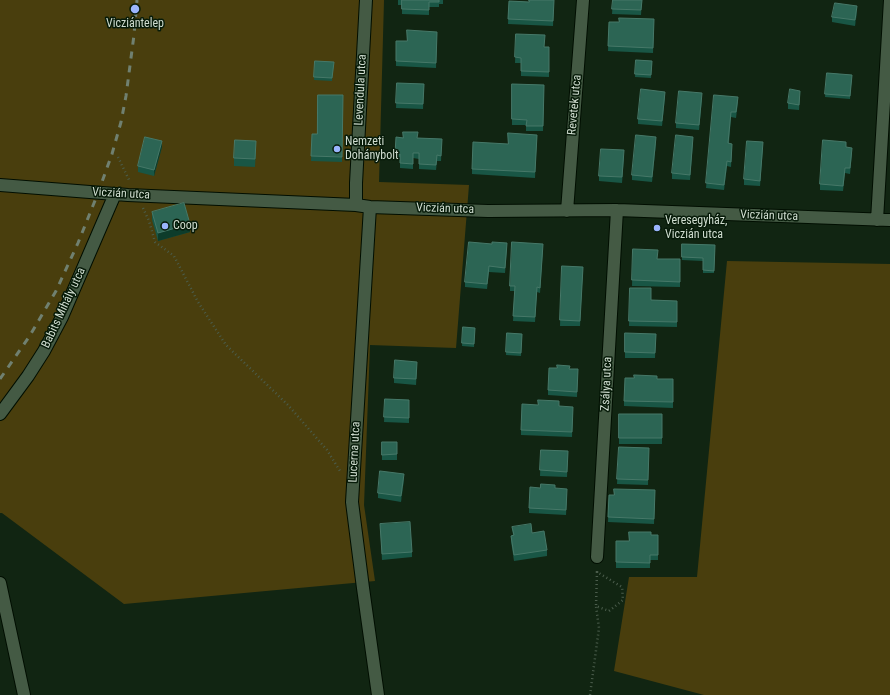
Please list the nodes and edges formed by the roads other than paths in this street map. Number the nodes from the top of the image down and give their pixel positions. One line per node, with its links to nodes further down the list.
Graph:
1 (366, 0): 6 (street, Levendula utca)
2 (583, 0): 9 (street, Revetek utca)
3 (890, 0): 10 (street)
4 (0, 185): 5 (street, Viczián utca)
5 (115, 194): 6 (street, Viczián utca); 12 (street, Babits Mihály utca)
6 (356, 205): 7 (street, Viczián utca)
7 (370, 207): 9 (street, Viczián utca); 16 (street, Lucerna utca)
8 (617, 210): 9 (street, Viczián utca); 10 (street, Viczián utca); 13 (street, Zsálya utca)
9 (566, 211)
10 (878, 220): 11 (street, Viczián utca)
11 (890, 220)
12 (0, 414)
13 (597, 557)
14 (0, 583): 15 (street)
15 (24, 695)
16 (378, 695)

